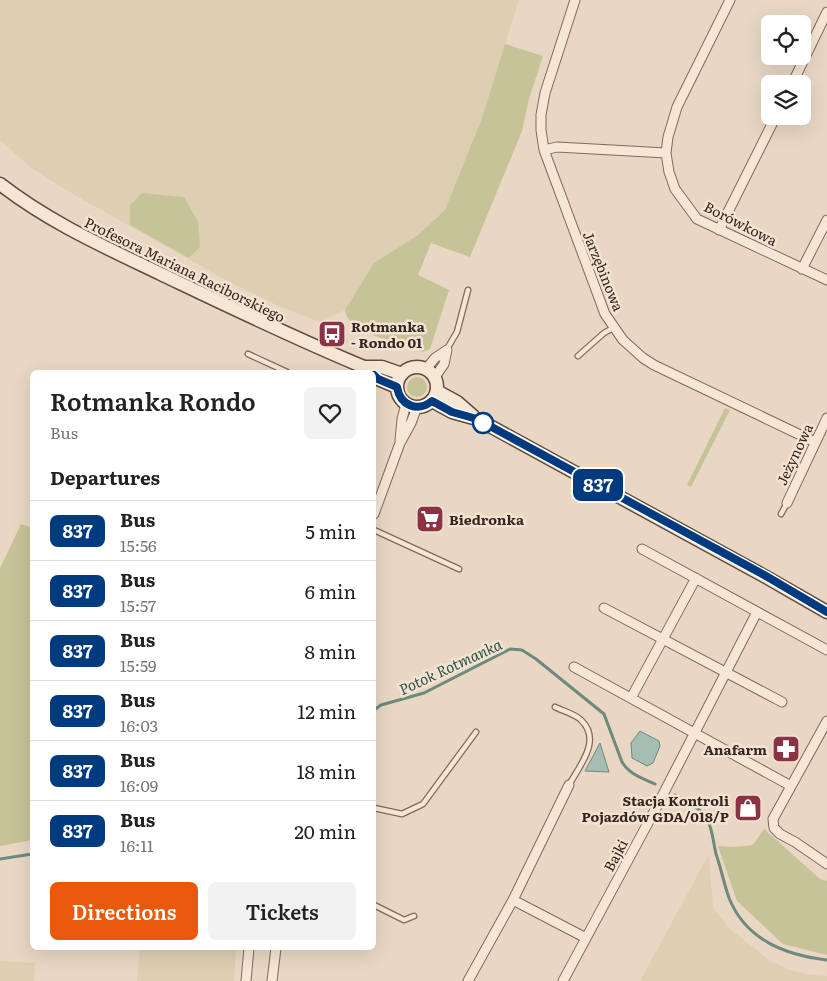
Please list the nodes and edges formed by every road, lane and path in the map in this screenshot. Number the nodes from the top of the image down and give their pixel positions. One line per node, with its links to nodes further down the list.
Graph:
1 (574, 0): 6 (street, Jarzębinowa)
2 (730, 0): 7 (street, Borówkowa)
3 (827, 12): 4 (street)
4 (796, 75)
5 (772, 125): 10 (street)
6 (544, 150): 7 (street); 14 (street, Jarzębinowa)
7 (666, 153): 10 (street, Borówkowa)
8 (0, 184): 19 (main road, Profesora Mariana Raciborskiego)
9 (827, 220): 11 (street)
10 (719, 230): 11 (street, Borówkowa)
11 (802, 269): 12 (street, Borówkowa)
12 (827, 280)
13 (468, 290): 15 (lane)
14 (613, 328): 17 (lane); 28 (street, Jarzębinowa)
15 (446, 350): 21 (street)
16 (248, 354): 18 (lane)
17 (578, 356)
18 (283, 370)
19 (365, 370)
20 (375, 370): 22 (main road, Profesora Mariana Raciborskiego)
21 (430, 373): 22 (main road); 25 (main road)
22 (402, 374): 24 (main road)
23 (376, 377): 24 (main road, Profesora Mariana Raciborskiego)
24 (397, 387): 26 (main road)
25 (435, 396): 26 (main road); 38 (main road)
26 (412, 405): 30 (street)
27 (827, 418): 28 (street, Jeżynowa)
28 (815, 442): 29 (street, Jeżynowa)
29 (786, 503): 31 (lane)
30 (376, 509)
31 (781, 514)
32 (376, 531): 34 (lane)
33 (642, 549): 35 (street)
34 (459, 569)
35 (696, 578): 37 (street); 39 (street)
36 (604, 608): 39 (street)
37 (757, 612): 40 (street); 42 (street, Bajki)
38 (827, 612)
39 (663, 639): 42 (street); 43 (street)
40 (827, 650)
41 (574, 667): 43 (street)
42 (726, 672): 44 (street); 48 (street, Bajki)
43 (631, 698): 48 (street)
44 (782, 702)
45 (555, 707): 49 (lane)
46 (827, 721): 50 (street)
47 (476, 732): 51 (lane)
48 (695, 733): 50 (street); 56 (street, Bajki)
49 (570, 785): 53 (street)
50 (791, 786): 52 (street)
51 (376, 808)
52 (827, 864)
53 (513, 900): 56 (street); 61 (street)
54 (376, 906): 55 (lane)
55 (414, 916)
56 (586, 938): 62 (street, Bajki)
57 (249, 950): 59 (street)
58 (276, 950): 60 (street)
59 (246, 981)
60 (272, 981)
61 (468, 981)
62 (563, 981)

